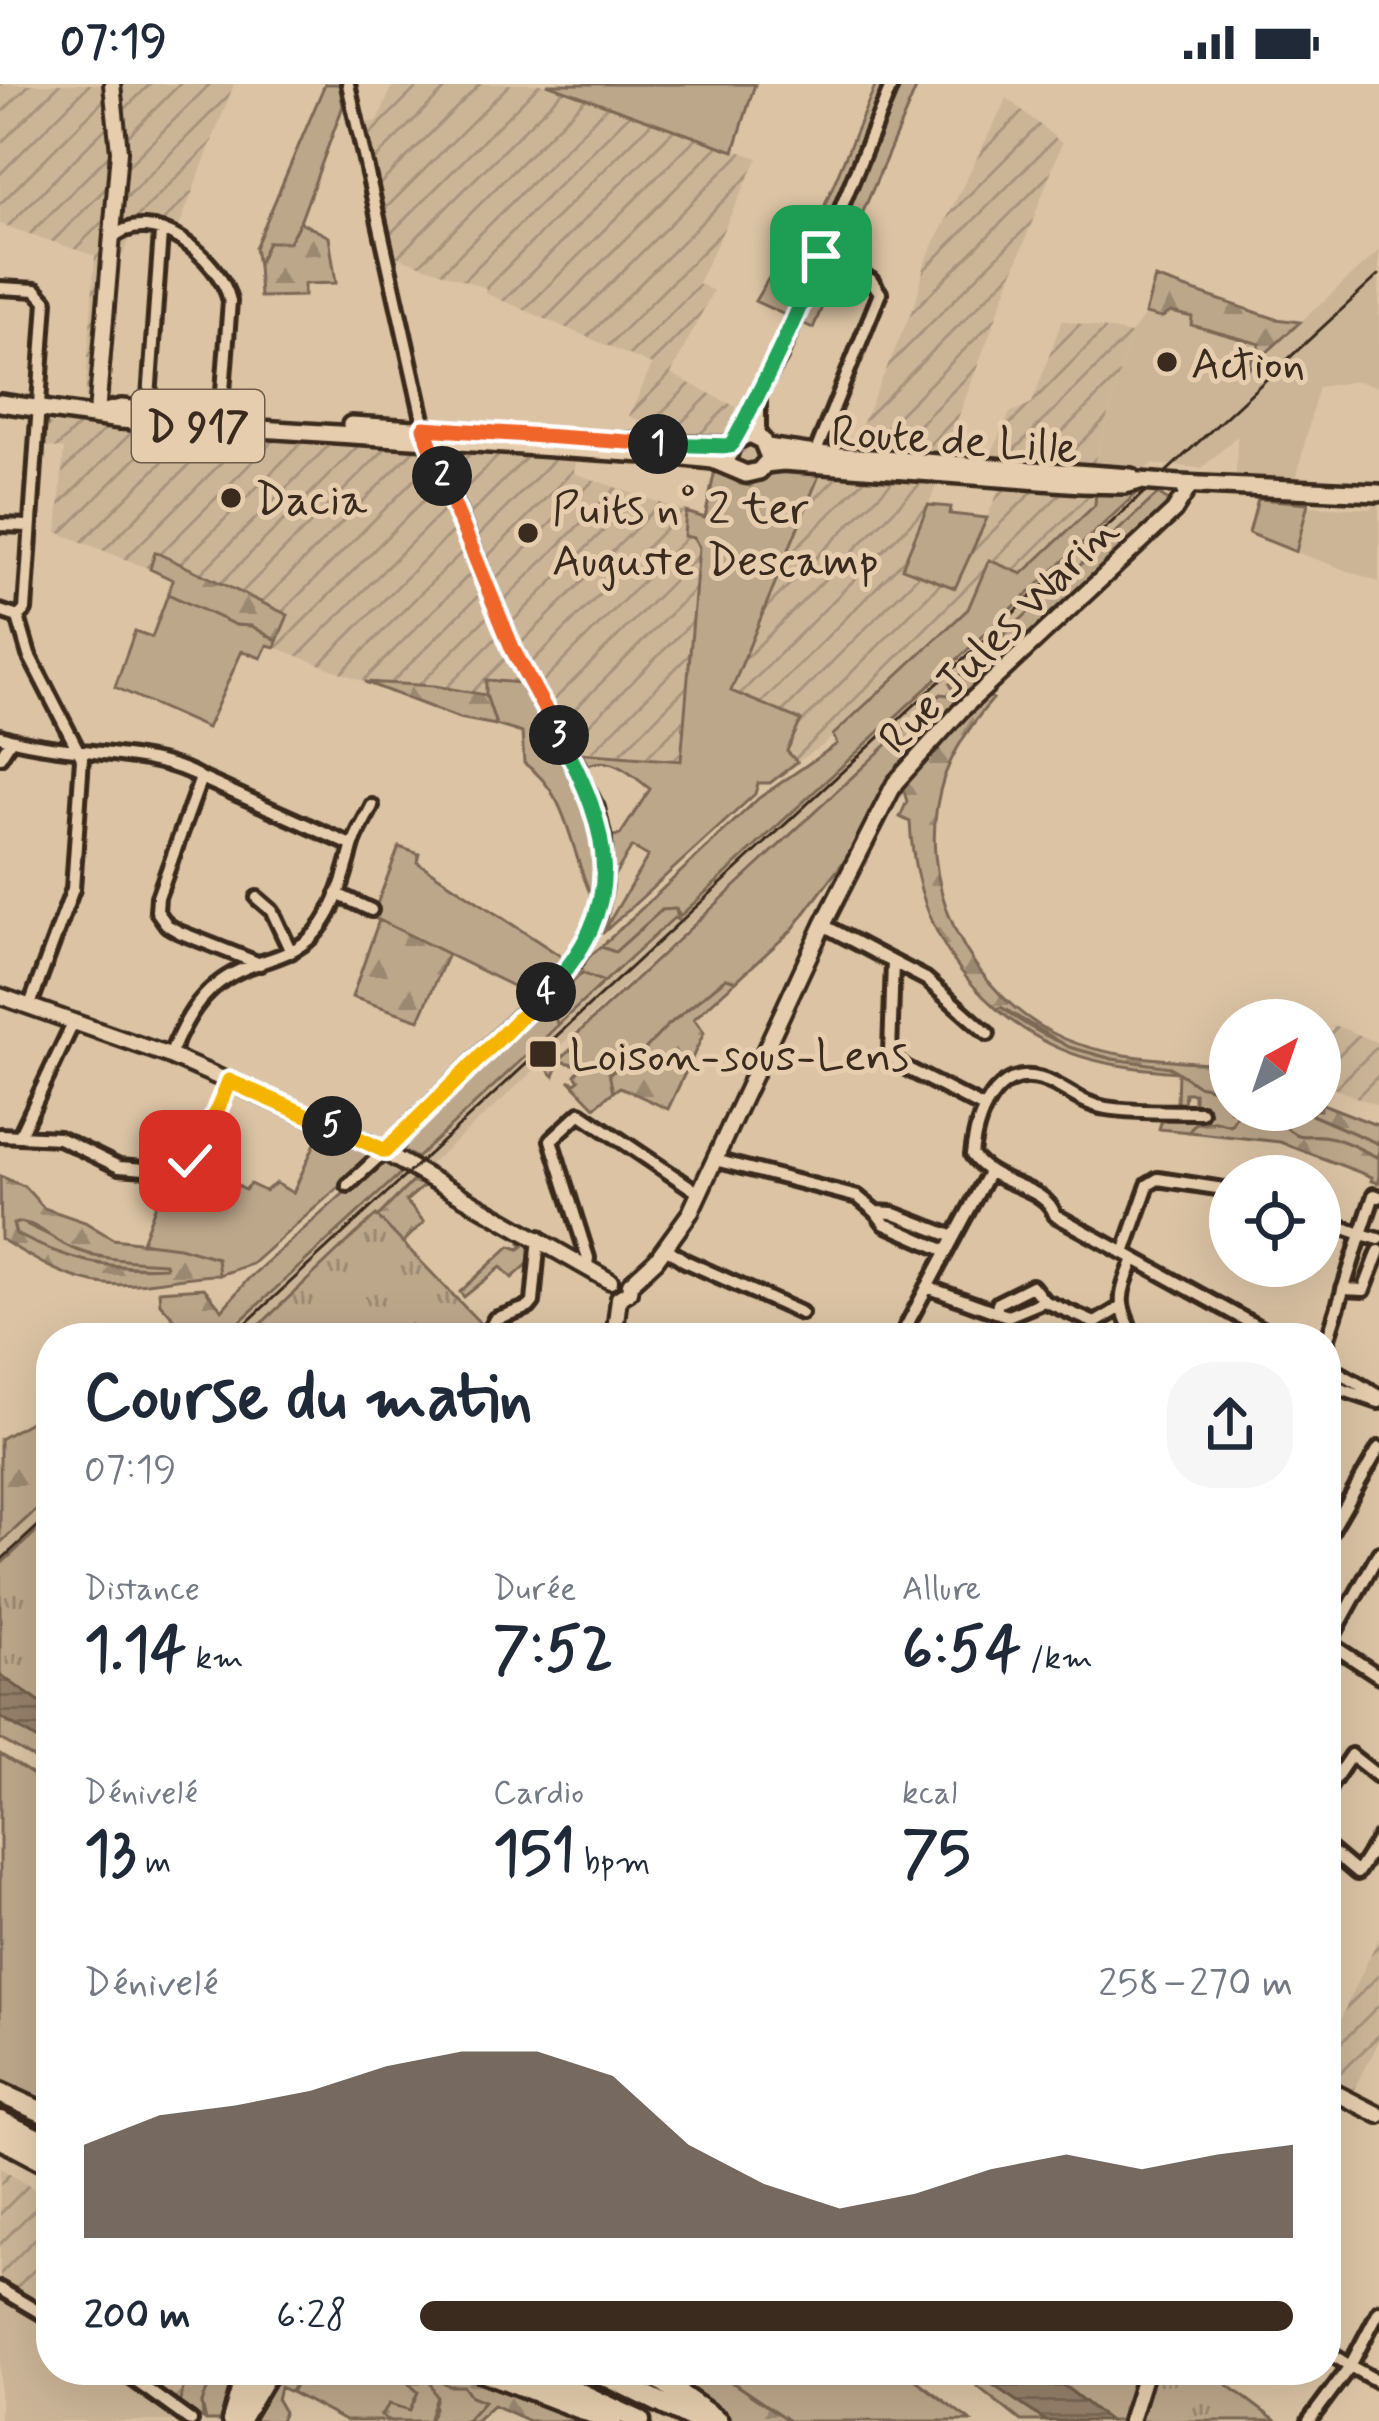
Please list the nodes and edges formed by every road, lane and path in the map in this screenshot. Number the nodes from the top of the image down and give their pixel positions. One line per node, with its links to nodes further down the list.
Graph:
1 (112, 84): 5 (street)
2 (348, 84): 15 (street)
3 (892, 84): 6 (street)
4 (161, 233): 5 (street); 12 (street); 14 (street)
5 (109, 241): 13 (street)
6 (821, 256): 8 (street); 18 (street)
7 (0, 288): 10 (street)
8 (760, 390): 16 (street); 17 (street)
9 (0, 403): 10 (main road, D 917)
10 (39, 409): 11 (main road, D 917); 13 (main road, D 917); 24 (street)
11 (0, 412)
12 (148, 412): 13 (main road, D 917); 14 (main road, D 917)
13 (97, 414): 15 (main road, D 917)
14 (221, 417): 15 (main road, D 917)
15 (426, 434): 16 (main road, D 917); 19 (main road, D 917); 52 (street)
16 (735, 441): 17 (main road); 19 (main road)
17 (764, 449): 18 (main road, Route de Lille); 19 (main road); 20 (main road, Route de Lille)
18 (815, 454): 20 (main road, Route de Lille)
19 (734, 468)
20 (1140, 481): 21 (main road, Route de Lille, bridge)
21 (1185, 484): 22 (main road, Route de Lille); 36 (street, Rue Jules Warin)
22 (1379, 497)
23 (0, 525): 24 (street)
24 (29, 526): 26 (street)
25 (0, 610): 26 (street)
26 (18, 616): 28 (street)
27 (6, 738): 28 (street); 29 (street)
28 (80, 752): 30 (street); 43 (street)
29 (0, 758)
30 (201, 778): 32 (street); 37 (street)
31 (372, 806): 32 (street)
32 (351, 845): 33 (street)
33 (337, 894): 35 (street); 38 (street)
34 (257, 898): 38 (street)
35 (371, 910)
36 (823, 925): 39 (street); 53 (street, Rue Jules Warin)
37 (228, 949): 40 (street); 41 (street)
38 (291, 952): 40 (street)
39 (893, 962): 45 (street); 48 (street)
40 (260, 964): 41 (street)
41 (229, 977): 46 (street)
42 (0, 996): 43 (street)
43 (30, 1005): 44 (street)
44 (74, 1022): 46 (street); 51 (street)
45 (988, 1034)
46 (170, 1056): 47 (street)
47 (229, 1081): 51 (street); 52 (street)
48 (984, 1108): 49 (street); 54 (street)
49 (1202, 1112)
50 (0, 1135): 51 (street)
51 (20, 1135)
52 (385, 1151): 55 (street); 62 (street)
53 (715, 1160): 57 (street, Rue Jules Warin); 59 (street)
54 (988, 1174): 63 (street); 68 (street)
55 (348, 1185)
56 (1209, 1187): 68 (street)
57 (699, 1193): 65 (street, Rue Jules Warin); 69 (street)
58 (1379, 1197): 61 (street)
59 (876, 1212): 63 (street); 66 (street)
60 (1341, 1227): 61 (street)
61 (1361, 1234): 64 (street); 73 (street)
62 (539, 1237): 69 (street); 77 (street)
63 (954, 1237): 66 (street)
64 (1379, 1239)
65 (666, 1248): 71 (street, Rue Jules Warin); 76 (street)
66 (946, 1251): 72 (street)
67 (1379, 1251): 73 (street)
68 (1129, 1256): 75 (street); 81 (street)
69 (587, 1264): 70 (street)
70 (610, 1281): 71 (street); 74 (street)
71 (630, 1284): 74 (street)
72 (927, 1287): 75 (street); 79 (street)
73 (1342, 1289): 82 (street)
74 (619, 1298): 78 (street)
75 (1120, 1308): 80 (street)
76 (801, 1313)
77 (492, 1323)
78 (616, 1323)
79 (908, 1323)
80 (1128, 1323)
81 (1251, 1323)
82 (1332, 1323)
83 (1341, 1375): 85 (street)
84 (1341, 1388): 85 (street)
85 (1379, 1399)
86 (1378, 1452): 87 (street)
87 (1341, 1515)
88 (1379, 1553): 89 (street)
89 (1341, 1621)
90 (1341, 1651): 91 (street)
91 (1379, 1676)
92 (1341, 1770): 93 (street)
93 (1379, 1777)
94 (1379, 1838): 95 (street)
95 (1341, 1860)
96 (0, 2093): 98 (highway)
97 (1341, 2096): 99 (street)
98 (36, 2109)
99 (1379, 2115)
100 (0, 2121): 102 (highway)
101 (0, 2138): 103 (highway)
102 (36, 2138)
103 (36, 2157)
104 (0, 2289): 105 (street)
105 (36, 2310)
106 (1379, 2311): 108 (street)
107 (1341, 2361): 108 (street)
108 (1349, 2366): 109 (street); 110 (street)
109 (1341, 2377)
110 (1379, 2382)
111 (141, 2385): 121 (street)
112 (251, 2385): 120 (highway)
113 (255, 2385): 120 (highway)
114 (519, 2385): 122 (highway)
115 (563, 2385): 123 (highway)
116 (624, 2385): 124 (highway)
117 (666, 2385): 125 (highway)
118 (1141, 2385): 126 (street)
119 (1335, 2385): 127 (street)
120 (235, 2419)
121 (191, 2421)
122 (612, 2421)
123 (640, 2421)
124 (697, 2421)
125 (718, 2421)
126 (1130, 2421)
127 (1309, 2421)

